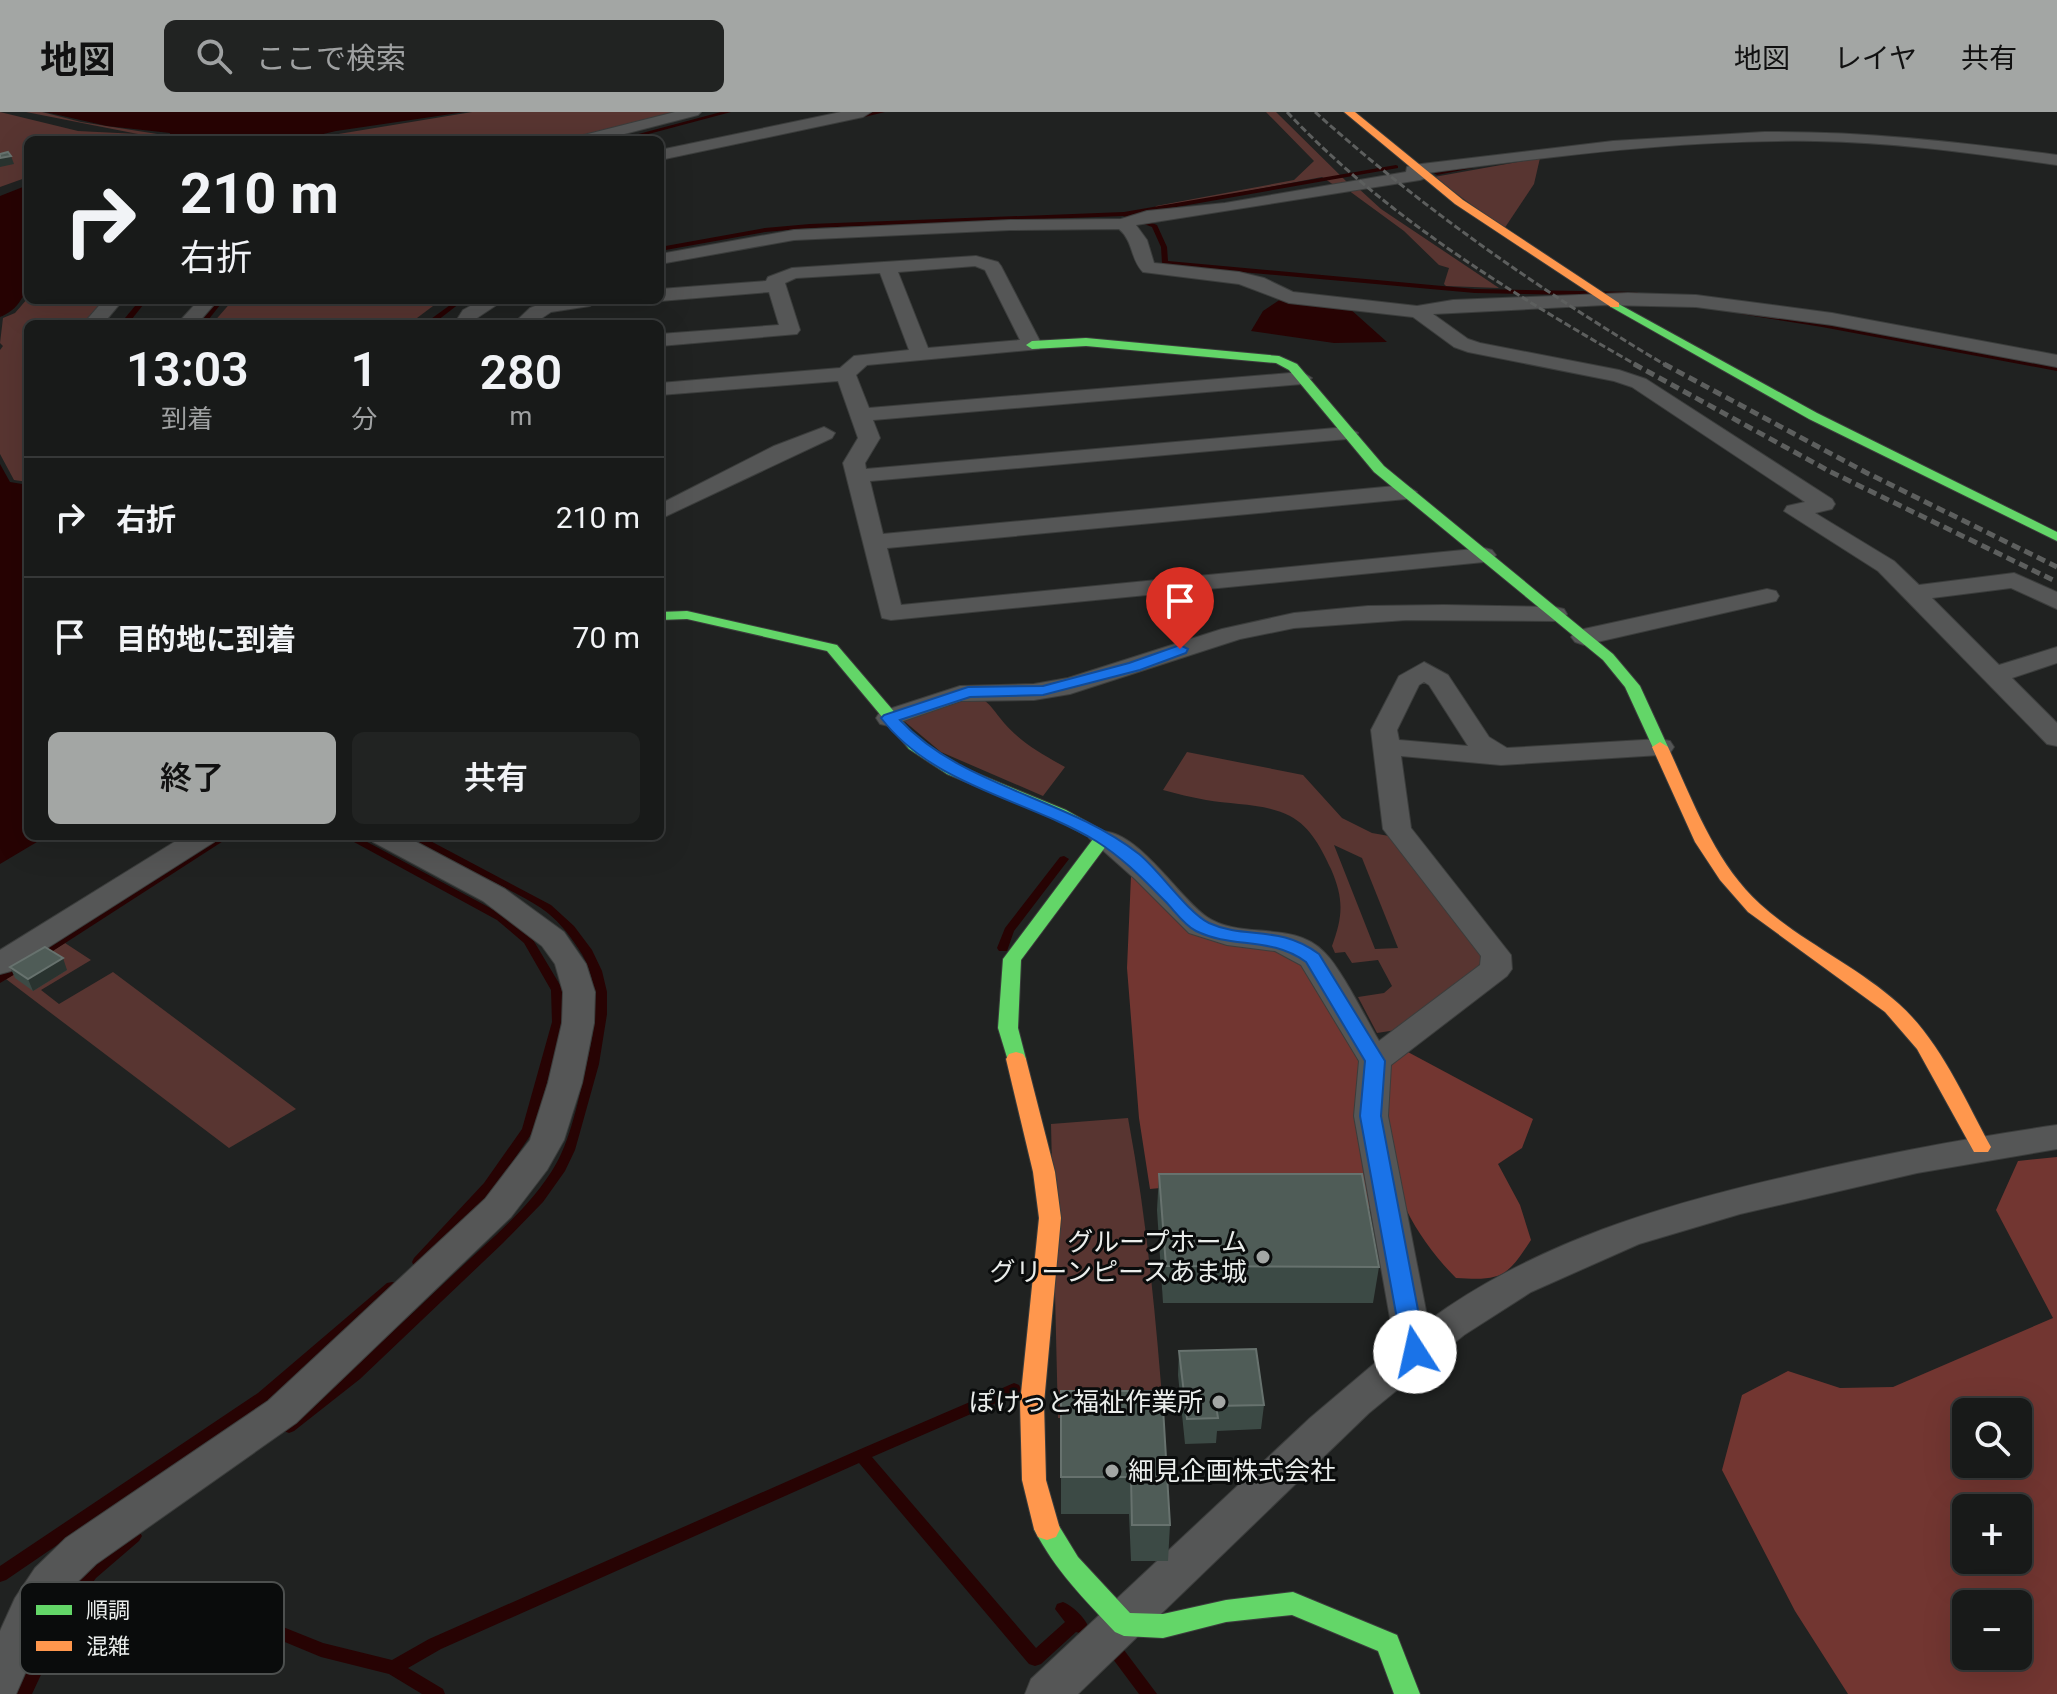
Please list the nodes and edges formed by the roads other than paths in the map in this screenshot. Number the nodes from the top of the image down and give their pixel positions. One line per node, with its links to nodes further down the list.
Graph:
1 (693, 112): 4 (street)
2 (863, 112): 5 (street)
3 (1349, 112): 7 (street)
4 (598, 136)
5 (664, 154)
6 (2057, 160): 7 (street)
7 (1416, 173): 8 (street); 12 (street)
8 (1133, 221): 9 (street); 18 (street)
9 (664, 258)
10 (887, 267): 11 (street); 24 (street); 25 (street)
11 (776, 286): 13 (street); 23 (street)
12 (1597, 294): 18 (street); 26 (street); 36 (street)
13 (664, 295)
14 (110, 304): 19 (street)
15 (205, 304): 20 (street)
16 (488, 304): 21 (street)
17 (554, 304): 22 (street)
18 (1418, 312): 39 (street)
19 (96, 320)
20 (191, 320)
21 (466, 320)
22 (526, 320)
23 (664, 340)
24 (1032, 345): 25 (street); 28 (street)
25 (921, 355): 27 (street)
26 (2057, 361)
27 (846, 374): 29 (street); 30 (street)
28 (1302, 378): 30 (street); 32 (street)
29 (664, 389)
30 (861, 415): 33 (street)
31 (824, 433): 35 (street)
32 (1347, 433): 33 (street); 34 (street)
33 (857, 476): 37 (street)
34 (1406, 492): 37 (street); 38 (street)
35 (664, 510)
36 (2057, 537)
37 (874, 542): 38 (street)
38 (1484, 555): 42 (street)
39 (1916, 593): 41 (street); 46 (street)
40 (1767, 596): 44 (street)
41 (2057, 602)
42 (1555, 614): 44 (street); 47 (street)
43 (664, 616): 47 (street)
44 (1584, 637): 50 (street)
45 (2057, 655): 46 (street)
46 (1995, 675): 48 (street)
47 (889, 718): 52 (street)
48 (2057, 738)
49 (1388, 747): 51 (street); 51 (street); 56 (street)
50 (1660, 747): 51 (street); 58 (street)
51 (1501, 757)
52 (1103, 838): 56 (street); 61 (street)
53 (198, 840): 55 (street)
54 (391, 840): 60 (street)
55 (0, 964)
56 (1375, 1061): 59 (street)
57 (2057, 1137): 58 (street)
58 (1981, 1147): 59 (street)
59 (1415, 1352): 61 (street)
60 (49, 1582)
61 (1124, 1624): 62 (street); 63 (street)
62 (1047, 1694)
63 (1407, 1694)

